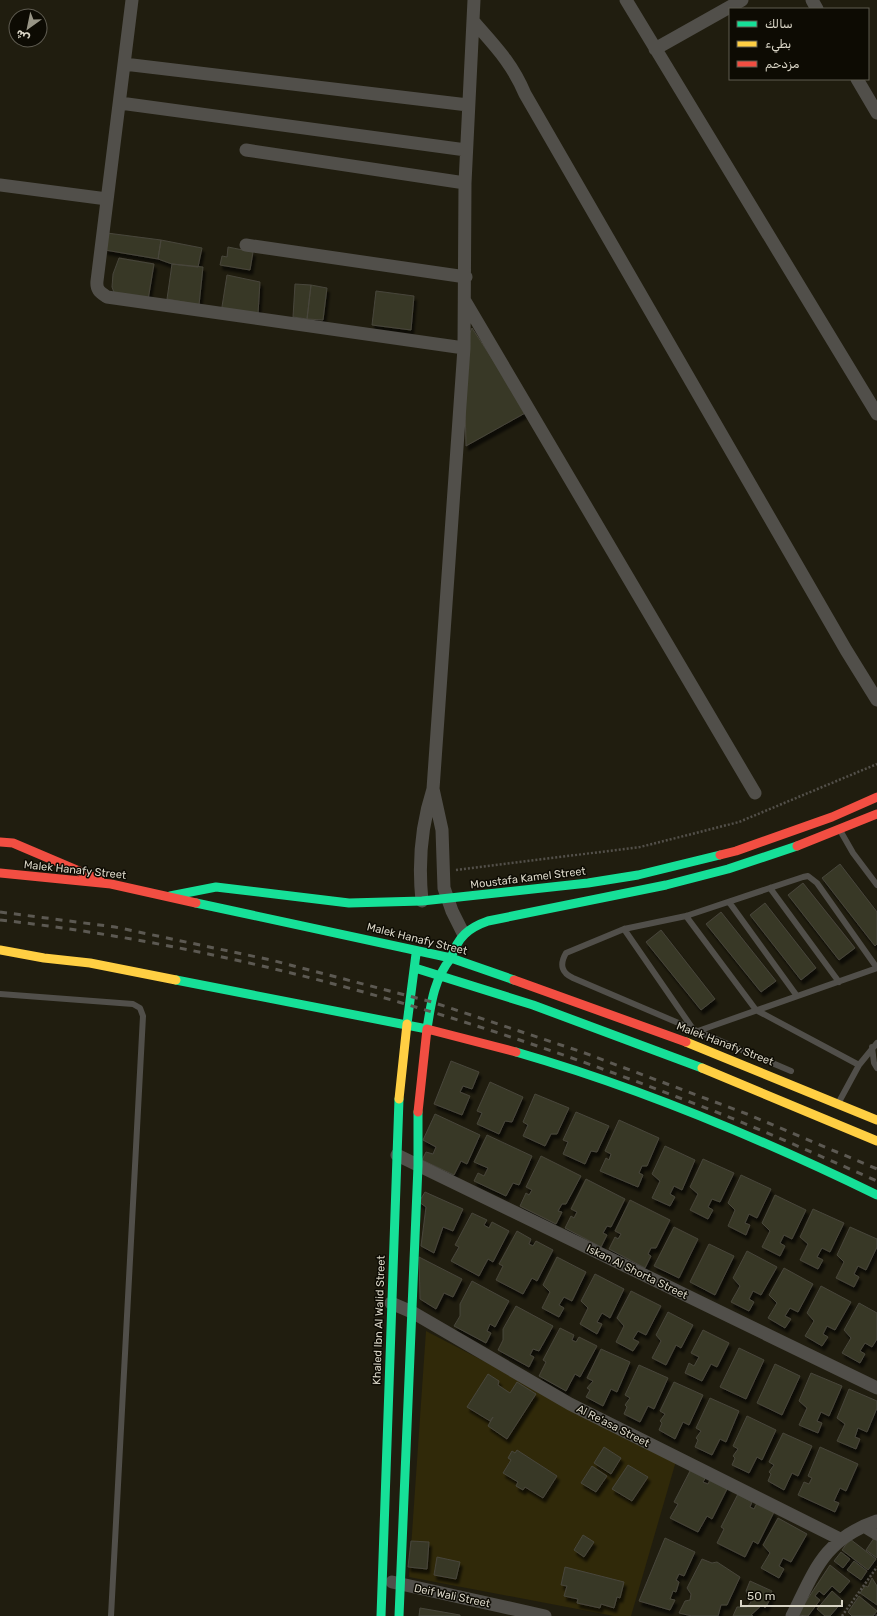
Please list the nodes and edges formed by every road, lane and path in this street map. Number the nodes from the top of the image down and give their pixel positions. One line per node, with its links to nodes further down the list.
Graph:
1 (132, 0): 7 (street)
2 (474, 0): 5 (street)
3 (626, 0): 6 (street)
4 (742, 0): 6 (street)
5 (474, 22): 10 (street); 22 (street)
6 (655, 49): 21 (street)
7 (124, 64): 9 (street); 10 (street)
8 (858, 80): 11 (street)
9 (120, 104): 13 (street); 16 (street)
10 (468, 104): 13 (street)
11 (877, 113)
12 (246, 150): 14 (street)
13 (466, 150): 14 (street)
14 (465, 183): 18 (street)
15 (0, 185): 16 (street)
16 (107, 199): 20 (street)
17 (246, 245): 18 (street)
18 (466, 277): 19 (street)
19 (465, 301): 20 (street); 25 (street)
20 (464, 348): 24 (street)
21 (877, 414)
22 (877, 700)
23 (877, 764): 32 (path)
24 (433, 788): 32 (street); 36 (street)
25 (755, 793)
26 (877, 797): 32 (main road, Moustafa Kamel Street)
27 (877, 814): 28 (main road)
28 (840, 830): 33 (lane); 40 (main road)
29 (0, 842): 31 (main road)
30 (0, 873): 31 (main road, Malek Hanafy Street)
31 (111, 884): 35 (main road, Malek Hanafy Street)
32 (444, 884): 36 (main road, Moustafa Kamel Street); 40 (street)
33 (877, 885)
34 (770, 888): 37 (lane); 46 (lane); 46 (lane)
35 (170, 896): 36 (main road, Moustafa Kamel Street); 42 (main road, Malek Hanafy Street)
36 (422, 901)
37 (729, 902): 38 (lane); 48 (lane)
38 (686, 916): 39 (lane); 49 (lane)
39 (624, 929): 52 (lane); 52 (lane)
40 (463, 933): 43 (main road)
41 (0, 950): 50 (main road)
42 (416, 950): 43 (main road, Malek Hanafy Street); 44 (main road, Khaled Ibn Al Walid Street)
43 (451, 958): 45 (main road); 57 (main road, Malek Hanafy Street)
44 (415, 968): 45 (main road); 50 (main road, Khaled Ibn Al Walid Street)
45 (439, 974): 51 (main road); 59 (main road)
46 (838, 982): 48 (lane)
47 (0, 994): 75 (lane)
48 (797, 996): 49 (lane)
49 (756, 1010): 52 (lane); 54 (lane)
50 (406, 1024): 51 (main road); 60 (main road, Khaled Ibn Al Walid Street)
51 (427, 1029): 61 (main road); 62 (main road)
52 (695, 1030): 56 (lane)
53 (875, 1045): 54 (lane); 55 (lane)
54 (859, 1065): 57 (lane)
55 (877, 1068)
56 (791, 1071)
57 (838, 1104): 58 (main road, Malek Hanafy Street)
58 (877, 1120)
59 (877, 1141)
60 (397, 1156): 61 (street, Iskan Al Shorta Street); 63 (main road, Khaled Ibn Al Walid Street)
61 (418, 1166): 64 (main road); 65 (street, Iskan Al Shorta Street)
62 (877, 1195)
63 (391, 1303): 64 (street, Al Re'asa Street); 68 (main road, Khaled Ibn Al Walid Street)
64 (412, 1312): 69 (main road); 71 (street, Al Re'asa Street)
65 (877, 1388)
66 (877, 1521): 67 (street)
67 (864, 1526): 70 (street); 71 (street)
68 (385, 1529): 69 (main road); 73 (main road, Khaled Ibn Al Walid Street)
69 (404, 1531): 74 (main road)
70 (877, 1534)
71 (840, 1538): 79 (street)
72 (877, 1567): 80 (path)
73 (382, 1580): 74 (street, Deif Wali Street); 76 (main road, Khaled Ibn Al Walid Street)
74 (402, 1584): 77 (main road); 78 (street, Deif Wali Street)
75 (111, 1616)
76 (381, 1616)
77 (399, 1616)
78 (545, 1616)
79 (792, 1616)
80 (842, 1616)

